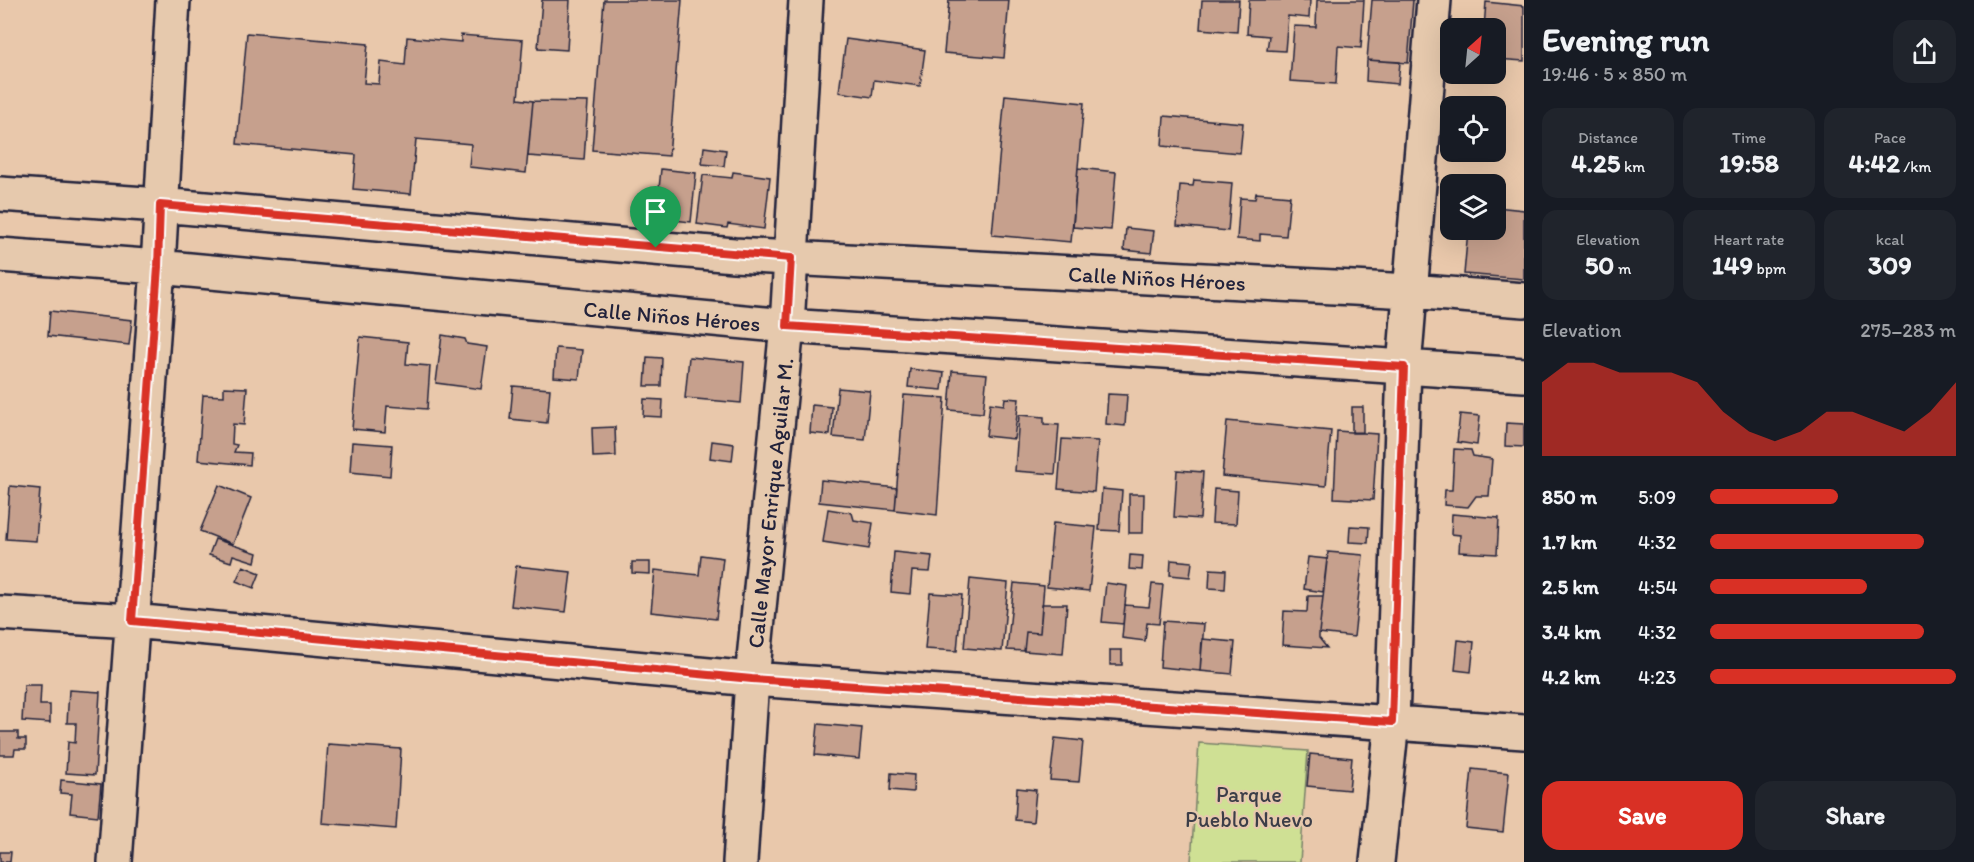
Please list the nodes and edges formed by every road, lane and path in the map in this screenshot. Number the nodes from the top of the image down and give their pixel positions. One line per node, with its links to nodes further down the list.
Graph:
1 (173, 0): 5 (street)
2 (806, 0): 7 (street, Calle Mayor Enrique Aguilar M.)
3 (1434, 0): 9 (street)
4 (0, 194): 5 (street, Calle Niños Héroes)
5 (160, 205): 7 (street, Calle Niños Héroes); 8 (street)
6 (0, 255): 8 (street, Calle Niños Héroes)
7 (791, 258): 9 (street, Calle Niños Héroes); 11 (street, Calle Mayor Enrique Aguilar M.)
8 (158, 267): 11 (street, Calle Niños Héroes); 15 (street)
9 (1410, 291): 10 (street, Calle Niños Héroes); 12 (street)
10 (1524, 300)
11 (787, 326): 12 (street, Calle Niños Héroes); 16 (street, Calle Mayor Enrique Aguilar M.)
12 (1404, 367): 13 (street, Calle Niños Héroes); 17 (street)
13 (1524, 375)
14 (0, 613): 15 (street)
15 (132, 621): 16 (street); 19 (street)
16 (752, 679): 17 (street); 20 (street, Calle Mayor Enrique Aguilar M.)
17 (1392, 722): 18 (street); 21 (street)
18 (1524, 732)
19 (115, 862)
20 (740, 862)
21 (1377, 862)

